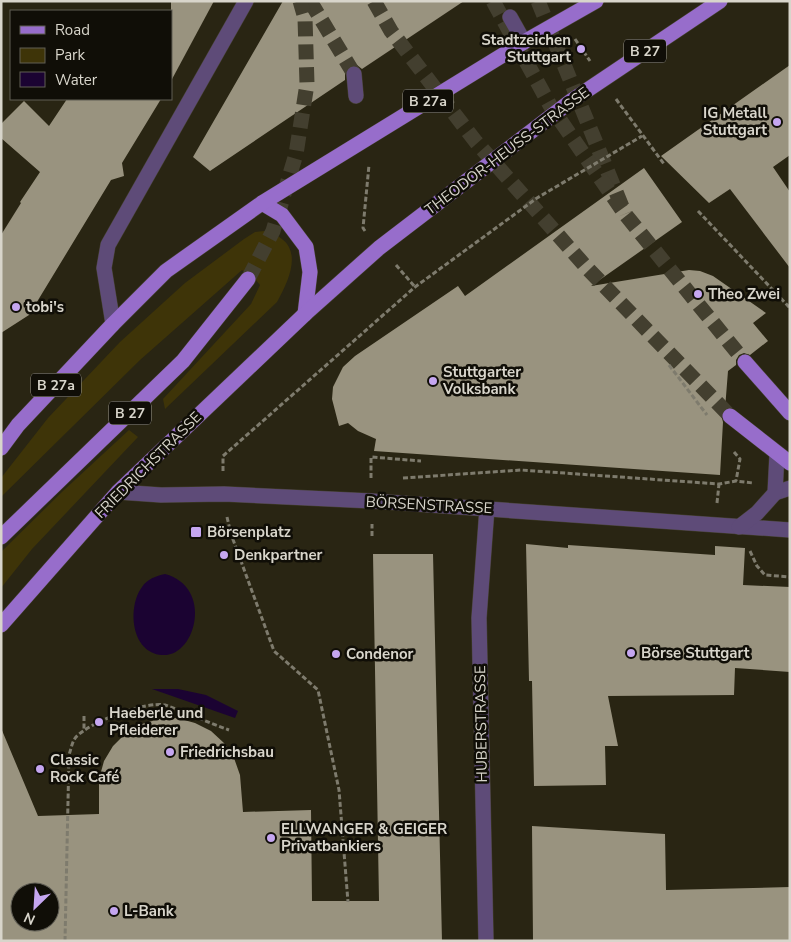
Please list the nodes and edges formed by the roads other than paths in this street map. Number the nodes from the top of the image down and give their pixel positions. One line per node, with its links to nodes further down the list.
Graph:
1 (246, 1): 11 (street)
2 (596, 1): 5 (main road, B 27a)
3 (720, 1): 10 (main road, THEODOR-HEUSS-STRASSE / B 27)
4 (510, 17): 5 (street)
5 (524, 42): 8 (main road, B 27a)
6 (354, 74): 7 (street)
7 (356, 96)
8 (262, 203): 10 (main road); 11 (main road, B 27a)
9 (248, 279): 23 (main road, B 27)
10 (305, 314): 19 (main road, FRIEDRICHSTRASSE / B 27)
11 (113, 324): 15 (main road, B 27a)
12 (745, 362): 13 (main road)
13 (790, 412)
14 (730, 416): 16 (main road)
15 (1, 448)
16 (777, 454): 17 (main road); 18 (street)
17 (790, 463)
18 (783, 491): 21 (street)
19 (118, 492): 20 (street, BÖRSENSTRASSE); 24 (main road, FRIEDRICHSTRASSE / B 27)
20 (487, 508): 21 (street, BÖRSENSTRASSE); 25 (street, HUBERSTRASSE)
21 (739, 527): 22 (street, BÖRSENSTRASSE)
22 (790, 530)
23 (1, 537)
24 (1, 625)
25 (486, 941)

